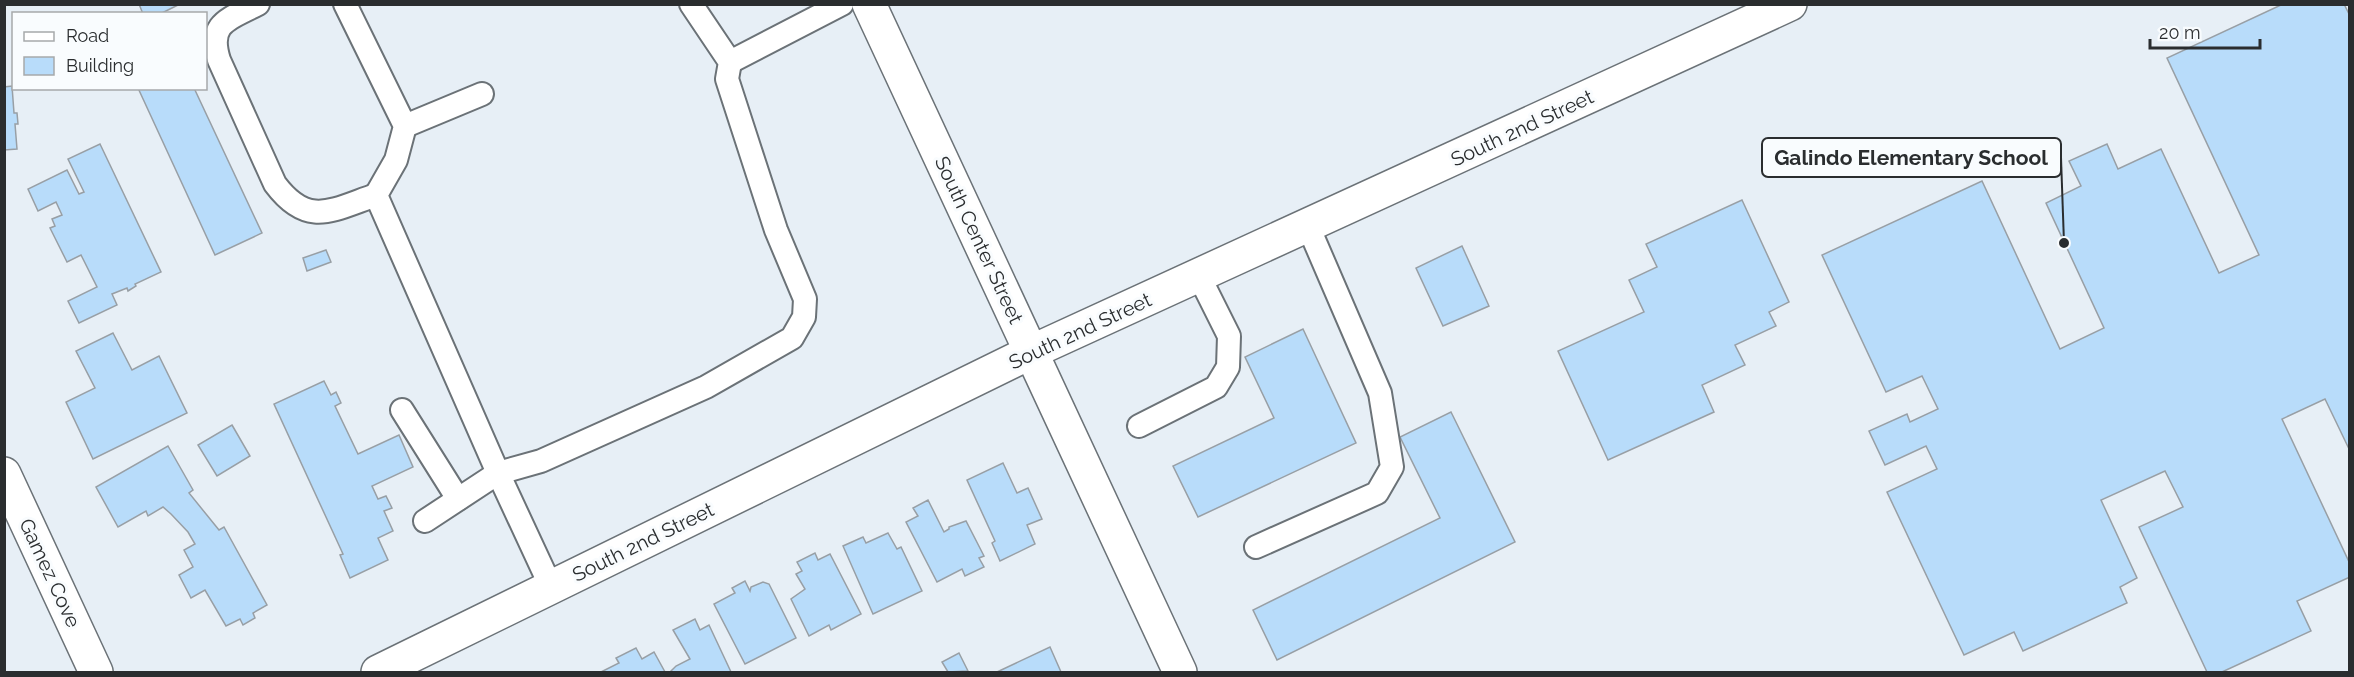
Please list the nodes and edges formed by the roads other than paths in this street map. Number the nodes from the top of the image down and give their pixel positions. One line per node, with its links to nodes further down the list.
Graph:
1 (258, 4): 10 (lane)
2 (345, 4): 9 (lane)
3 (691, 4): 7 (lane)
4 (842, 4): 7 (lane)
5 (869, 4): 13 (street, South Center Street)
6 (1790, 4): 11 (street, South 2nd Street)
7 (730, 62): 16 (lane)
8 (482, 94): 9 (lane)
9 (405, 126): 10 (lane)
10 (376, 195): 16 (lane)
11 (1308, 226): 12 (street, South 2nd Street); 20 (lane)
12 (1199, 276): 13 (street, South 2nd Street); 15 (lane)
13 (1032, 352): 21 (street, South 2nd Street); 24 (street, South Center Street)
14 (402, 410): 18 (lane)
15 (1139, 426)
16 (498, 473): 18 (lane); 21 (lane)
17 (4, 474): 22 (street, Gamez Cove)
18 (458, 499): 19 (lane)
19 (425, 521)
20 (1256, 547)
21 (551, 587): 23 (street, South 2nd Street)
22 (96, 672)
23 (378, 672)
24 (1180, 672)

